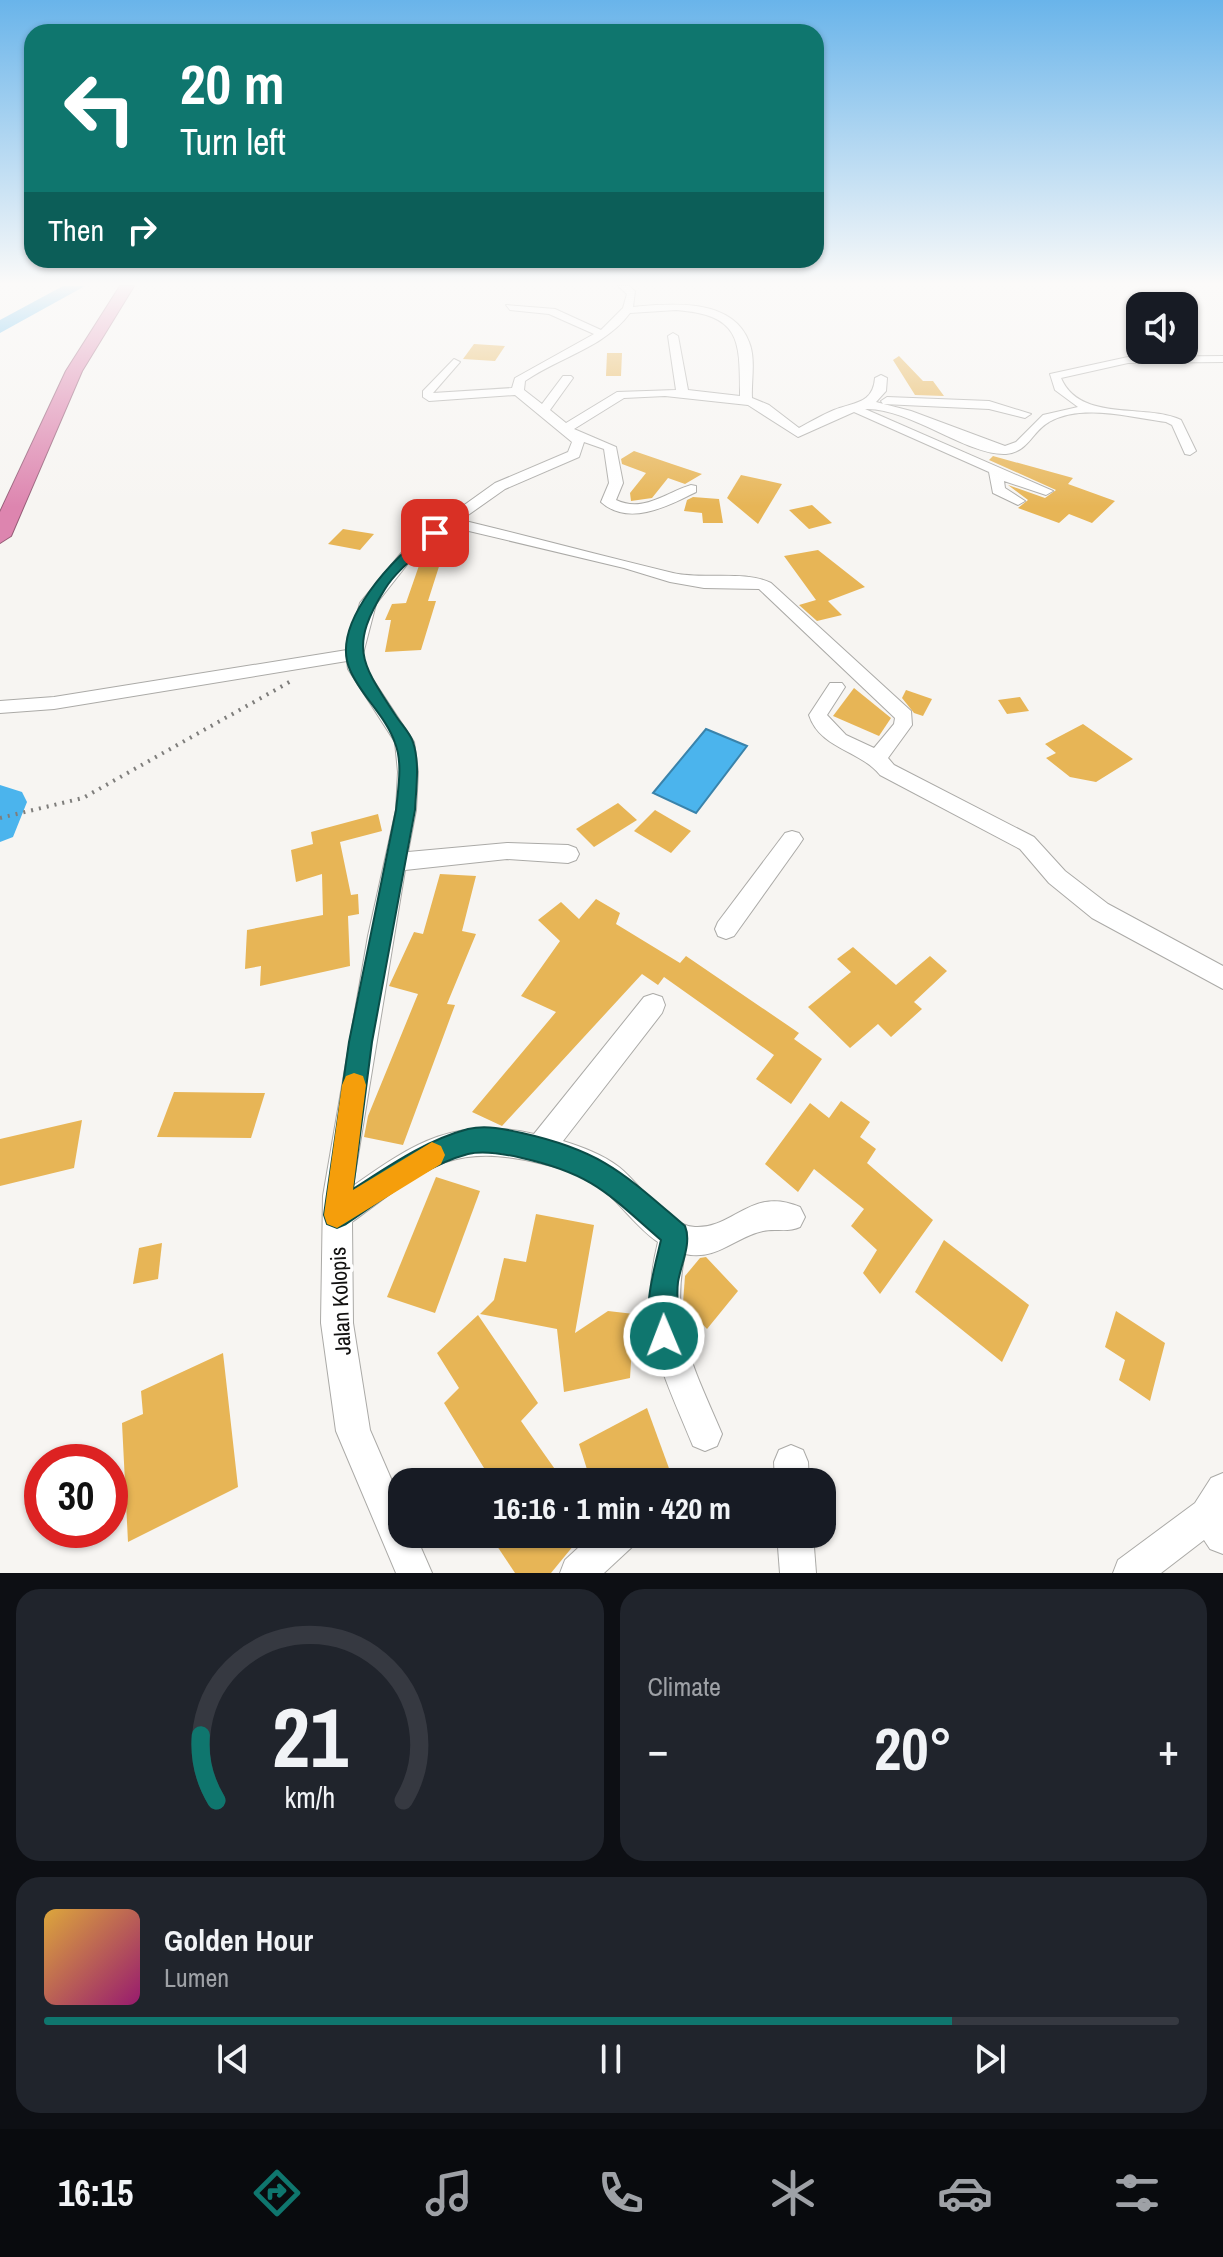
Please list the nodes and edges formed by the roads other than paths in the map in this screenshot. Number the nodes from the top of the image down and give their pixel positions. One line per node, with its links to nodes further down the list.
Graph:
1 (81, 359): 24 (highway)
2 (551, 359): 9 (street)
3 (677, 359): 10 (street)
4 (745, 359): 11 (street)
5 (1184, 359): 14 (street)
6 (454, 362): 9 (street)
7 (567, 378): 15 (street)
8 (881, 378): 12 (street)
9 (518, 391): 15 (street)
10 (683, 395): 11 (street); 17 (street)
11 (746, 400): 13 (street)
12 (870, 405): 13 (street); 14 (street); 16 (street)
13 (853, 408): 19 (street)
14 (1089, 409): 18 (street)
15 (544, 410): 17 (street)
16 (1025, 414)
17 (570, 431): 20 (street); 23 (street)
18 (1190, 451)
19 (997, 474): 21 (street); 22 (street)
20 (691, 489)
21 (1046, 491)
22 (1018, 501)
23 (449, 522): 25 (street); 28 (street)
24 (0, 536)
25 (354, 654): 27 (street); 31 (street, Jalan Kolopis)
26 (836, 687): 28 (street)
27 (0, 707)
28 (877, 758): 33 (street)
29 (792, 839): 32 (street)
30 (568, 854): 31 (street)
31 (395, 862): 36 (street, Jalan Kolopis)
32 (726, 929)
33 (1223, 978)
34 (653, 1005): 35 (street)
35 (539, 1149): 36 (street); 38 (street)
36 (337, 1215): 43 (street, Jalan Kolopis)
37 (790, 1217): 38 (street)
38 (675, 1235): 39 (street)
39 (705, 1434)
40 (1218, 1514): 46 (street)
41 (604, 1548): 44 (street)
42 (796, 1548): 45 (street)
43 (414, 1573)
44 (578, 1573)
45 (798, 1573)
46 (1131, 1573)

